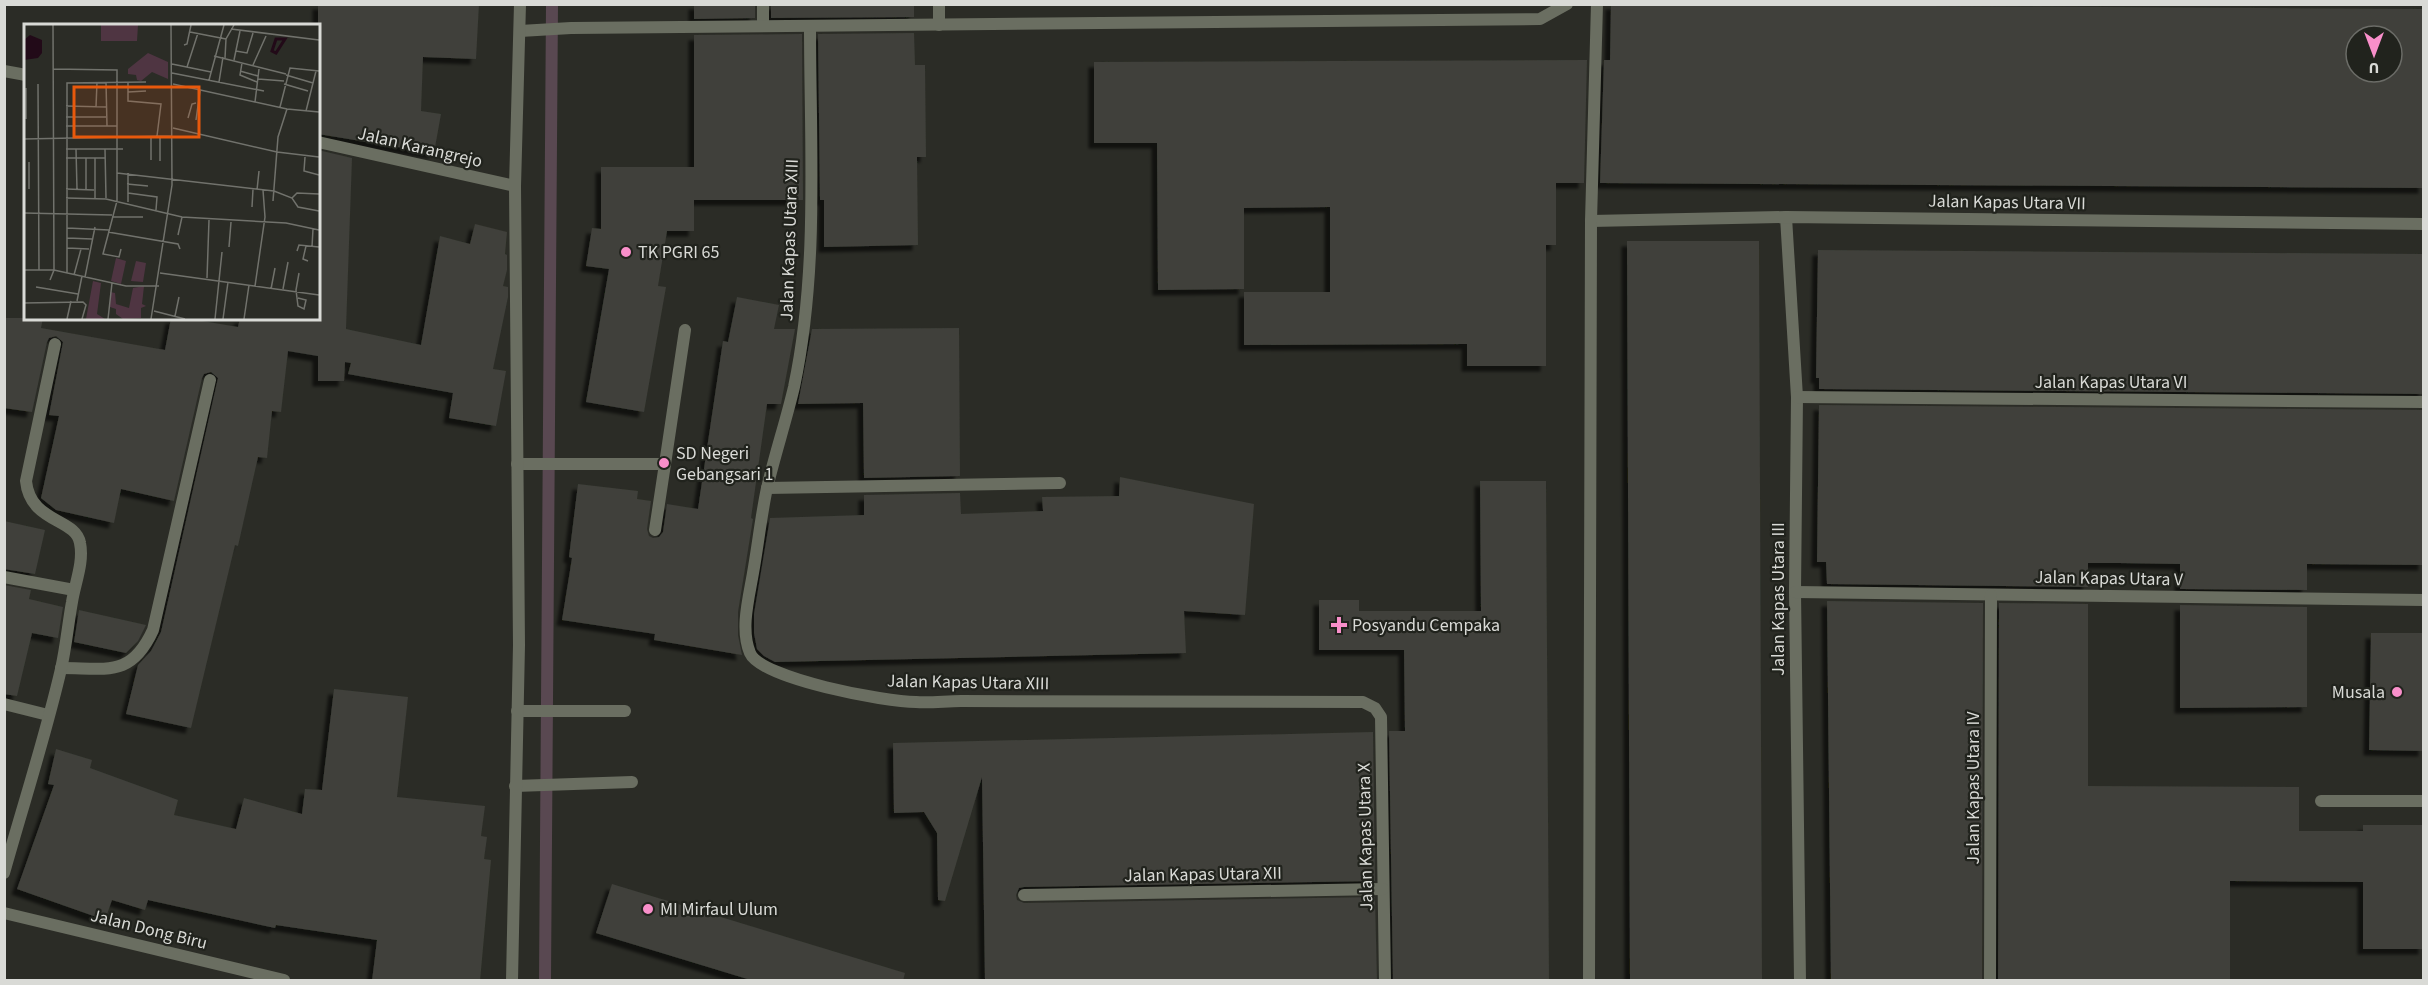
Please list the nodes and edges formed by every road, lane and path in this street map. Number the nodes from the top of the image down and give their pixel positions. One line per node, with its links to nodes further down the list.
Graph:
1 (520, 4): 9 (street)
2 (763, 4): 7 (street)
3 (939, 4): 6 (street)
4 (1567, 4): 6 (street)
5 (1597, 4): 15 (street)
6 (939, 25): 8 (street)
7 (764, 26): 8 (street); 9 (street)
8 (810, 26): 25 (street, Jalan Kapas Utara XIII)
9 (520, 31): 13 (street)
10 (4, 71): 11 (street)
11 (24, 75)
12 (320, 142): 13 (street, Jalan Karangrejo)
13 (515, 186): 22 (street)
14 (1786, 217): 15 (street, Jalan Kapas Utara VII); 16 (street, Jalan Kapas Utara VII); 20 (street, Jalan Kapas Utara III)
15 (1591, 221): 49 (street)
16 (2424, 224)
17 (685, 330): 23 (street)
18 (55, 344): 28 (street)
19 (210, 380): 32 (street)
20 (1797, 397): 21 (street, Jalan Kapas Utara VI); 29 (street, Jalan Kapas Utara III)
21 (2424, 402)
22 (517, 464): 23 (street); 35 (street)
23 (665, 464): 26 (street)
24 (1060, 483): 25 (street)
25 (767, 488): 33 (street, Jalan Kapas Utara XIII)
26 (655, 530)
27 (4, 577): 28 (street)
28 (74, 590): 32 (street)
29 (1795, 592): 30 (street, Jalan Kapas Utara V); 50 (street, Jalan Kapas Utara III)
30 (1991, 595): 31 (street, Jalan Kapas Utara V); 51 (street, Jalan Kapas Utara IV)
31 (2424, 600)
32 (61, 668): 37 (street)
33 (1363, 702): 43 (street, Jalan Kapas Utara X)
34 (4, 704): 37 (street)
35 (517, 711): 36 (street); 39 (street)
36 (626, 711)
37 (48, 715): 42 (street)
38 (632, 782): 39 (street)
39 (515, 786): 47 (street)
40 (2321, 801): 41 (street)
41 (2424, 801)
42 (4, 873)
43 (1383, 889): 44 (street, Jalan Kapas Utara XII); 48 (street, Jalan Kapas Utara X)
44 (1024, 895)
45 (4, 913): 46 (street, Jalan Dong Biru)
46 (284, 981)
47 (512, 981)
48 (1385, 981)
49 (1589, 981)
50 (1800, 981)
51 (1990, 981)

